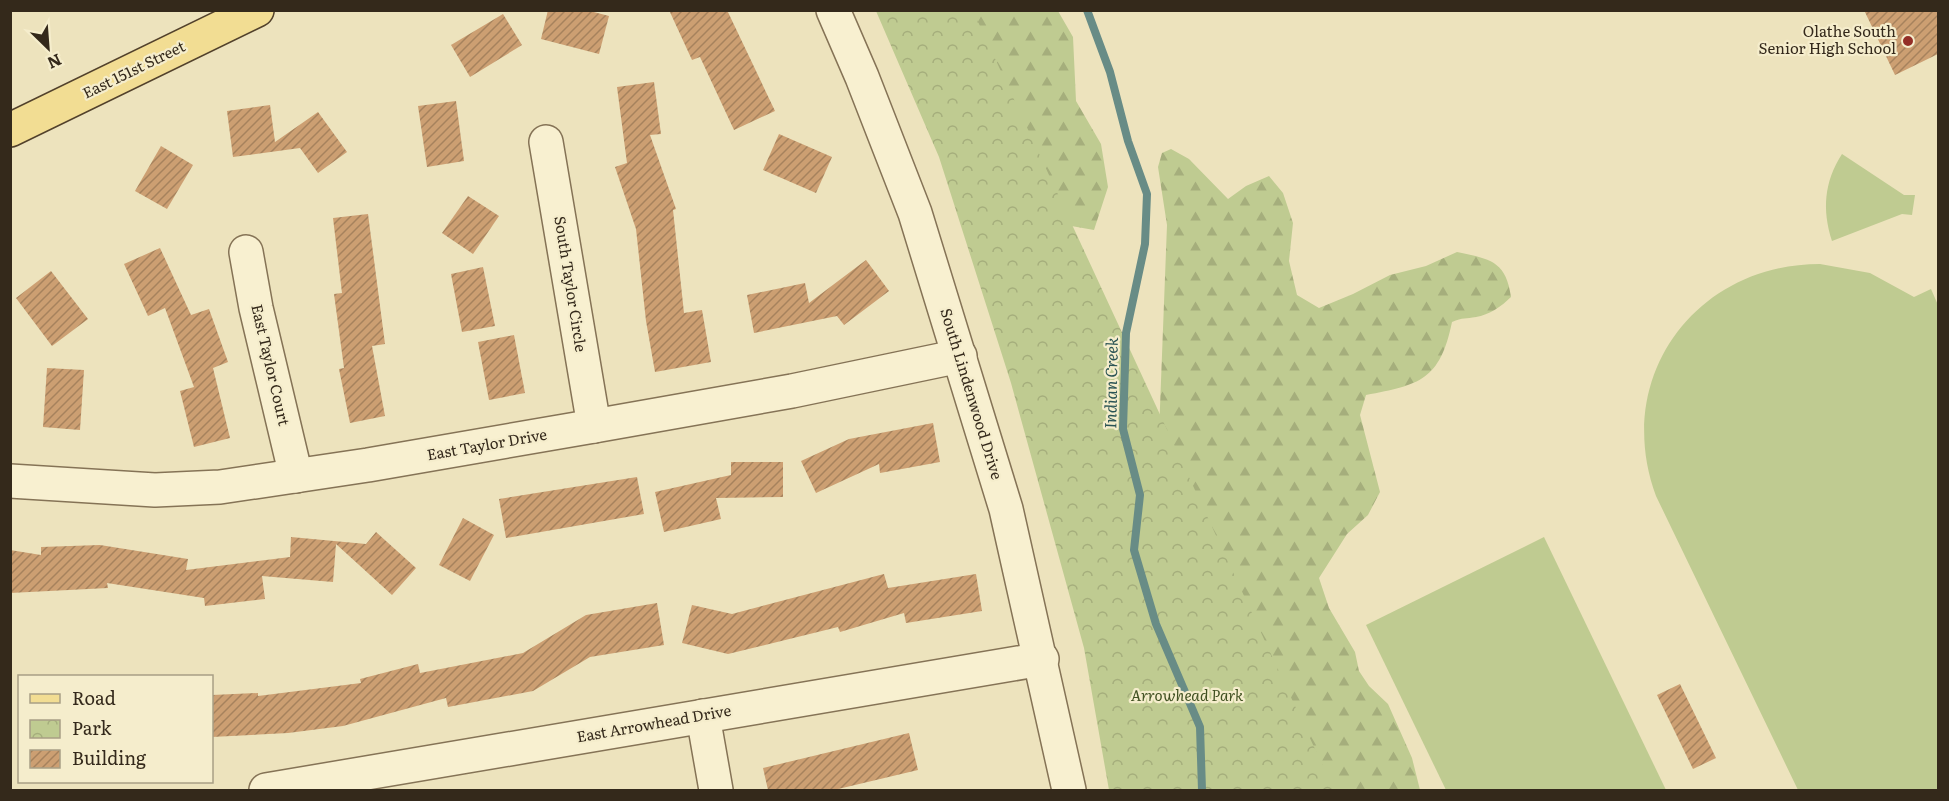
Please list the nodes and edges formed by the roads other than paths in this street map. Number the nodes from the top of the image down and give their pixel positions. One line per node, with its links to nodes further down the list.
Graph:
1 (257, 10): 3 (main road, East 151st Street)
2 (833, 10): 6 (street, South Lindenwood Drive)
3 (10, 130)
4 (546, 142): 7 (street, South Taylor Circle)
5 (246, 252): 8 (street, East Taylor Court)
6 (960, 356): 7 (street, East Taylor Drive); 10 (street, South Lindenwood Drive)
7 (594, 426): 8 (street, East Taylor Drive)
8 (296, 476): 9 (street, East Taylor Drive)
9 (10, 481)
10 (1042, 658): 11 (street, East Arrowhead Drive); 14 (street, South Lindenwood Drive)
11 (703, 716): 12 (street, East Arrowhead Drive); 13 (street)
12 (266, 790)
13 (716, 790)
14 (1070, 790)

